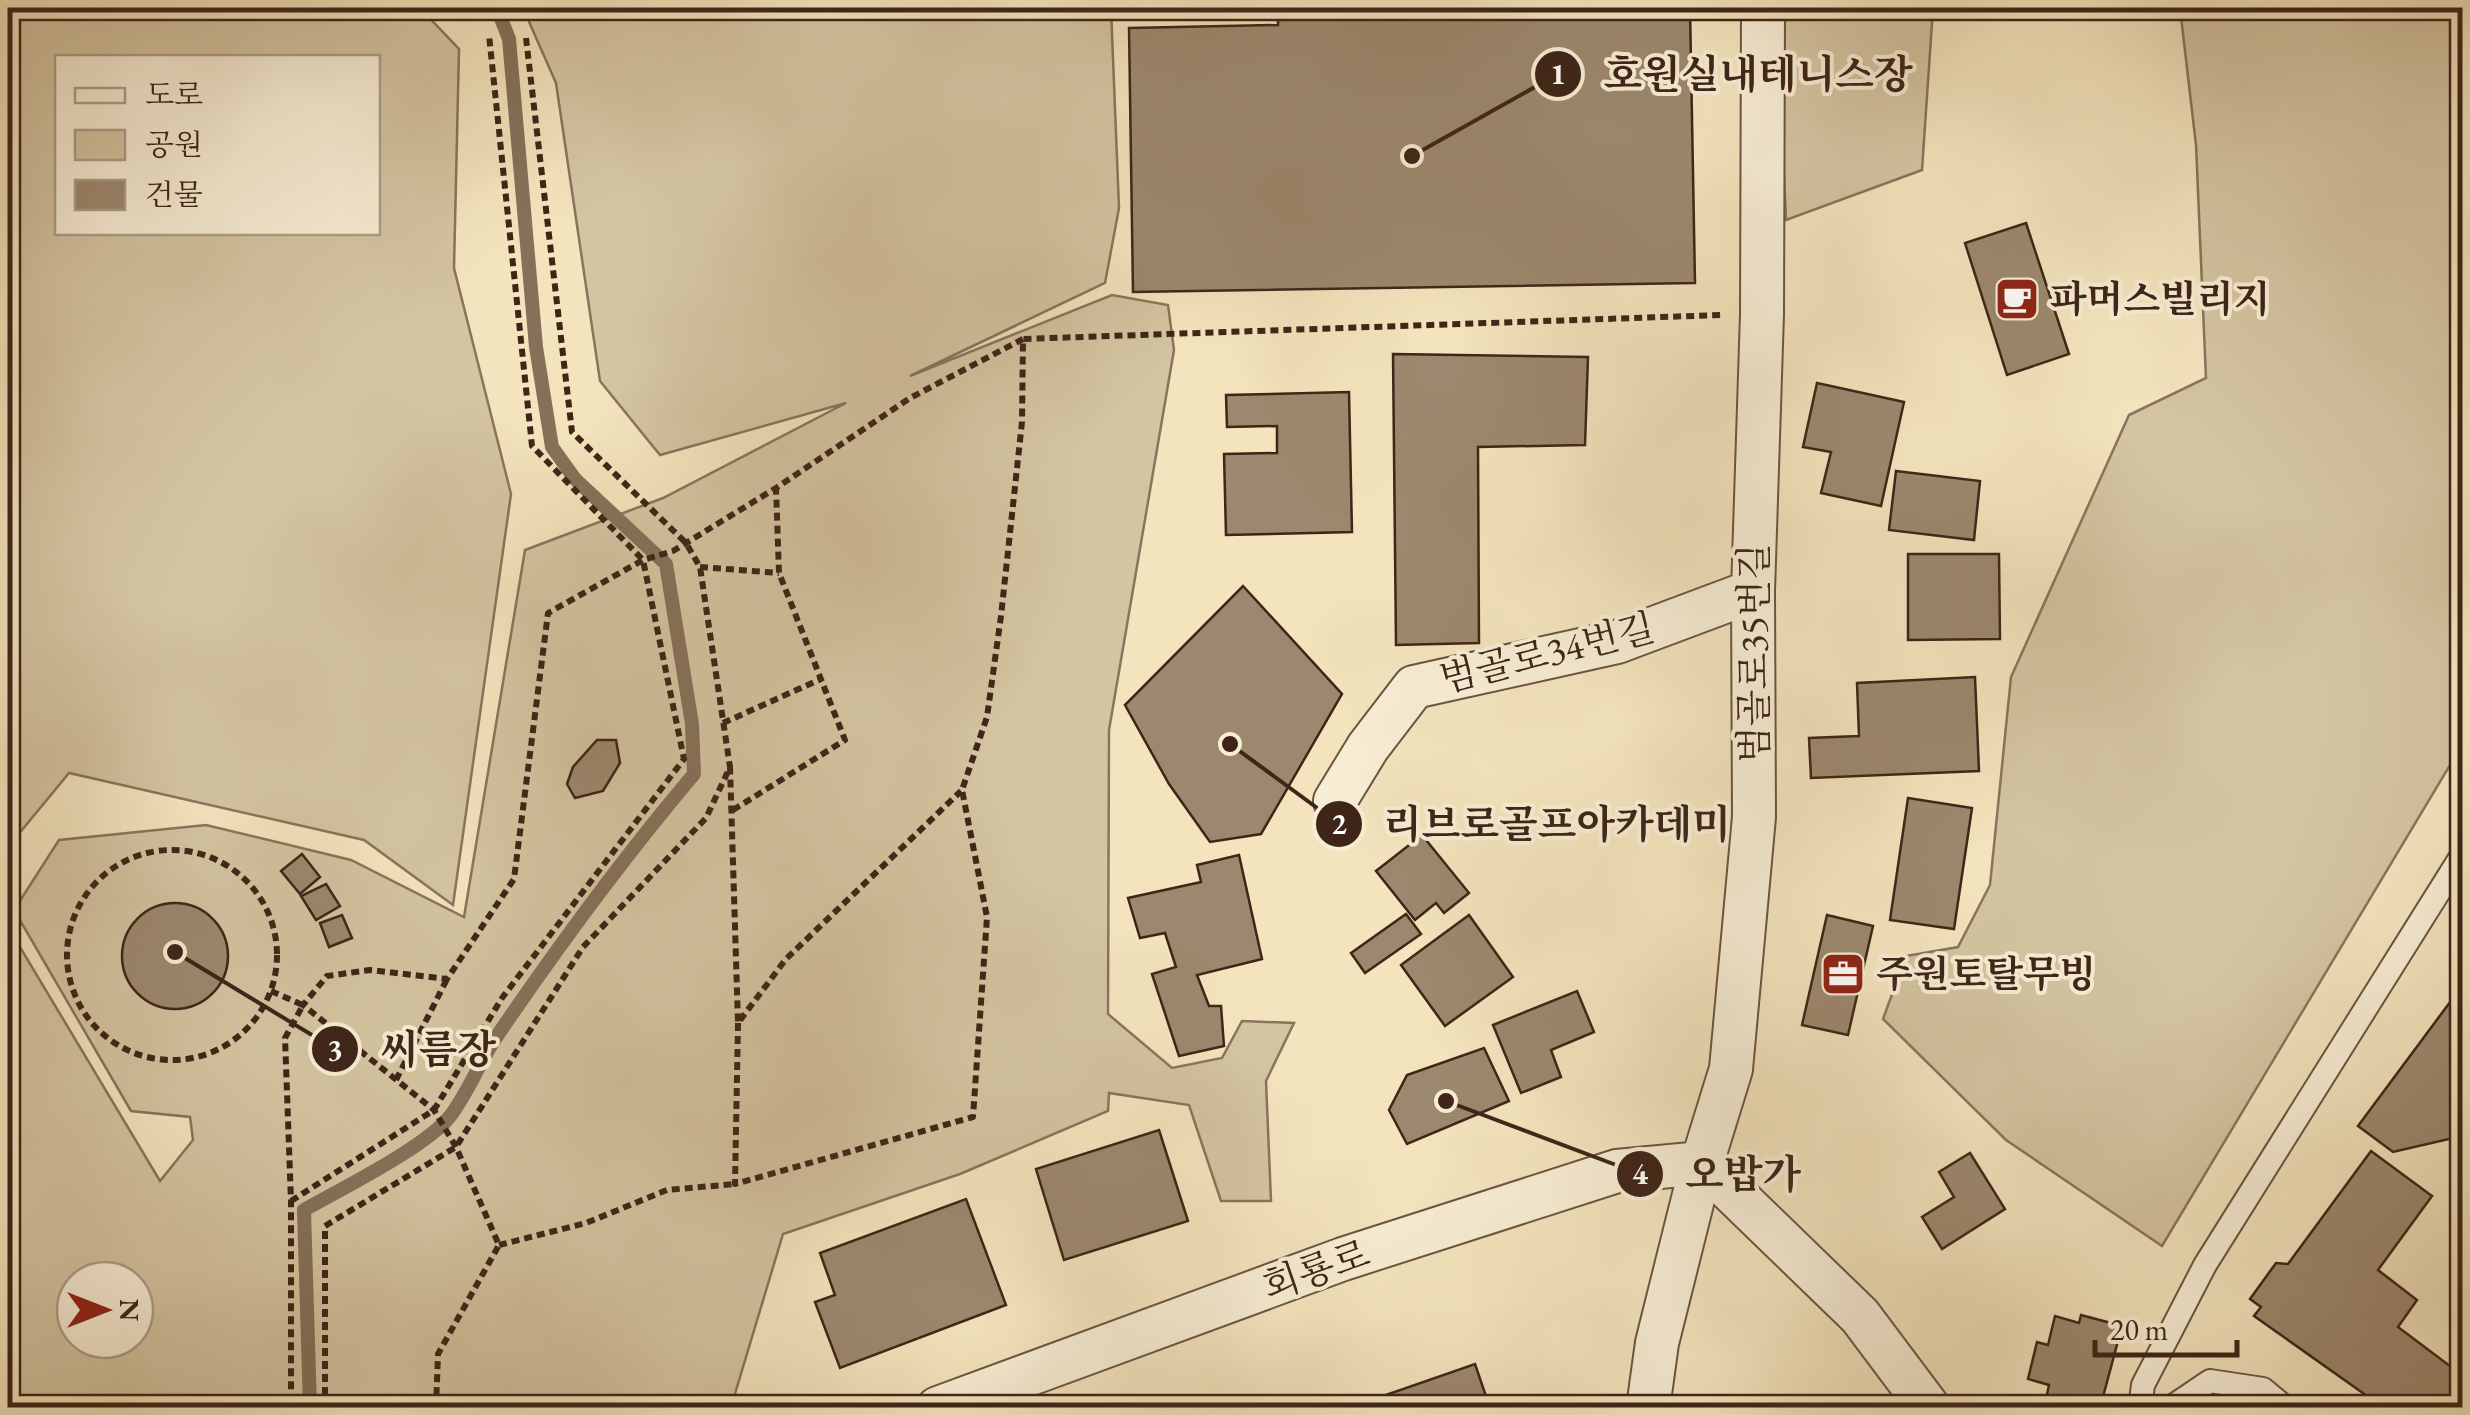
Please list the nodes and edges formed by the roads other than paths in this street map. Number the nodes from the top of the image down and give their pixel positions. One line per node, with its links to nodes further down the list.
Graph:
1 (1763, 8): 2 (street, 범골로35번길)
2 (1753, 591): 3 (street, 범골로34번길); 7 (street, 범골로35번길)
3 (1335, 801)
4 (2462, 855): 5 (lane)
5 (2441, 893): 6 (lane); 11 (lane)
6 (2462, 907)
7 (1702, 1163): 8 (street, 회룡로); 9 (street, 범골로35번길); 10 (street)
8 (938, 1408)
9 (1648, 1408)
10 (1929, 1408)
11 (2140, 1408)
12 (2170, 1408): 13 (lane)
13 (2286, 1408)

